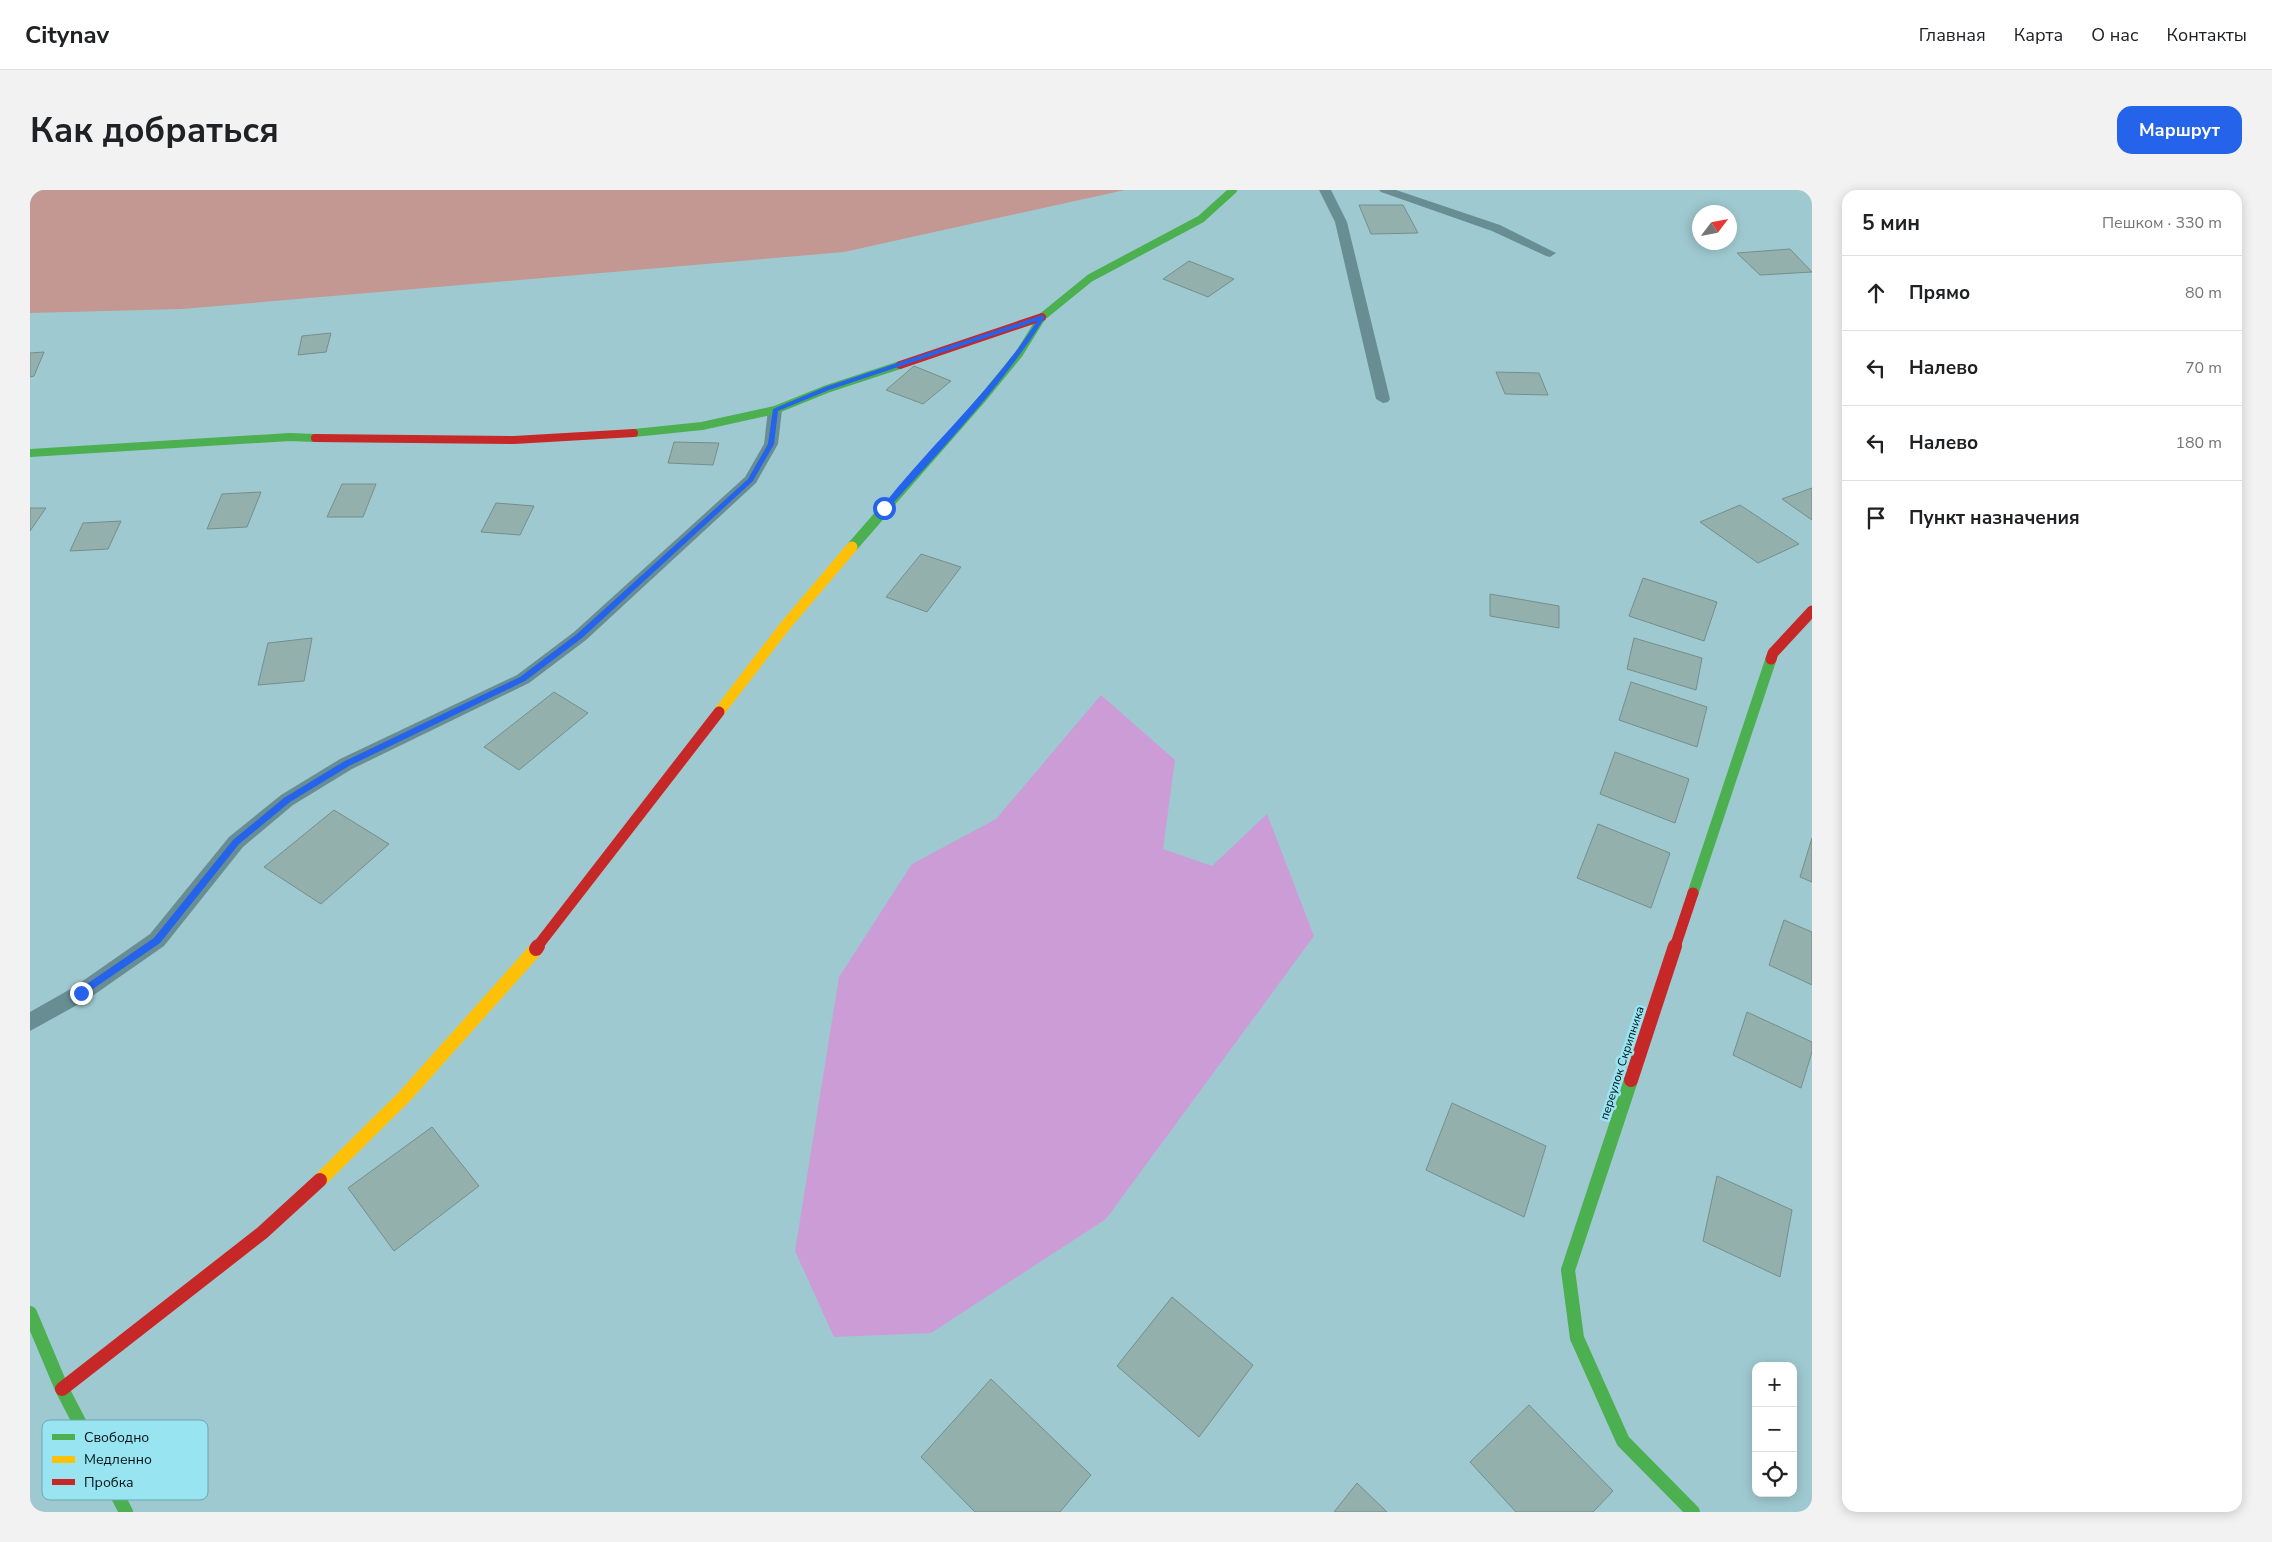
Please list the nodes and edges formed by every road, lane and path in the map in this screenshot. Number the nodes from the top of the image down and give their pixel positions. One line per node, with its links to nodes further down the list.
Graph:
1 (1233, 190): 5 (street)
2 (1325, 190): 6 (lane)
3 (1385, 190): 4 (lane)
4 (1550, 253)
5 (1042, 317): 7 (street); 12 (street)
6 (1383, 399)
7 (775, 410): 8 (street); 10 (lane)
8 (30, 454)
9 (1812, 611): 16 (street, переулок Скрипника)
10 (30, 1022)
11 (30, 1313): 12 (street)
12 (62, 1390): 13 (street)
13 (78, 1420)
14 (120, 1500): 15 (street)
15 (126, 1512)
16 (1693, 1512)

